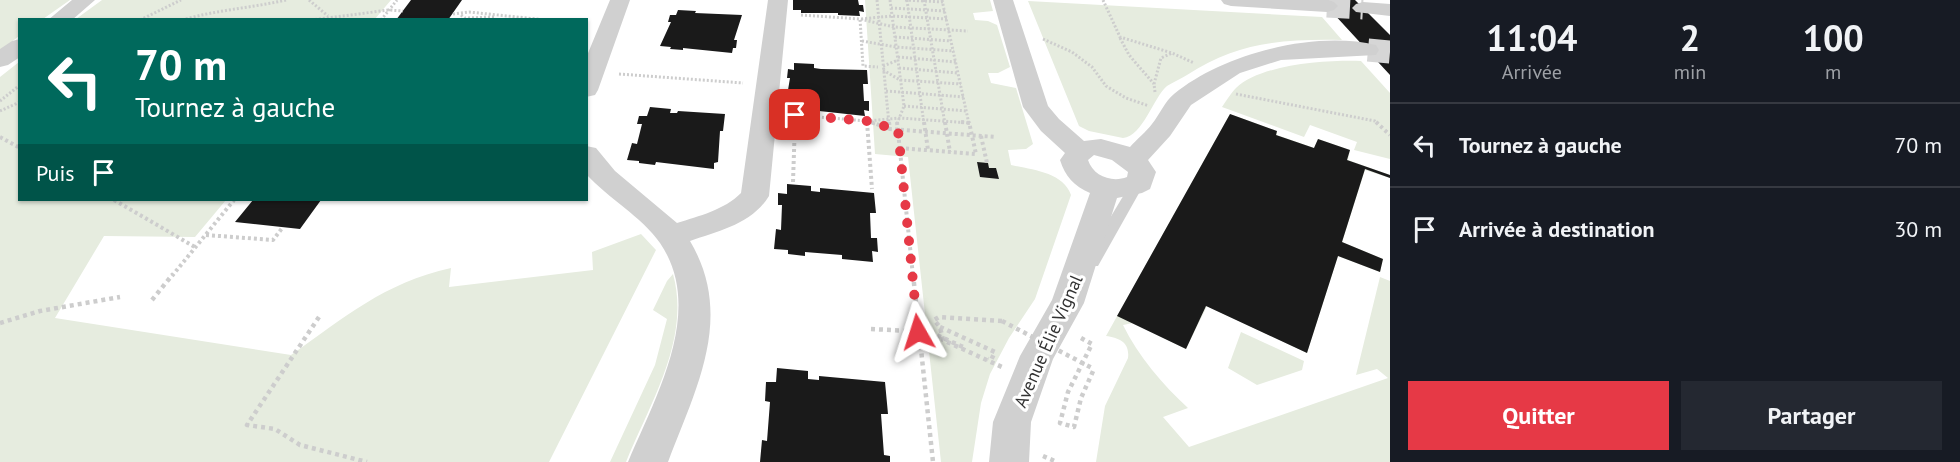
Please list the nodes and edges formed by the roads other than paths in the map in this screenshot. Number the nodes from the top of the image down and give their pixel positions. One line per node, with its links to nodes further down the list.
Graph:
1 (85, 0): 9 (street)
2 (620, 0): 13 (street)
3 (778, 0): 17 (street)
4 (1003, 0): 14 (street)
5 (1231, 0): 6 (street)
6 (1327, 6)
7 (1364, 8): 8 (street)
8 (1390, 10)
9 (60, 18)
10 (18, 47): 12 (street)
11 (1368, 50): 16 (street, Avenue Élie Vignal)
12 (0, 60)
13 (590, 81)
14 (1079, 151): 16 (street); 16 (street)
15 (588, 157): 17 (street)
16 (1125, 178): 19 (street, Avenue Élie Vignal)
17 (672, 236): 18 (street)
18 (648, 462)
19 (1009, 462)

